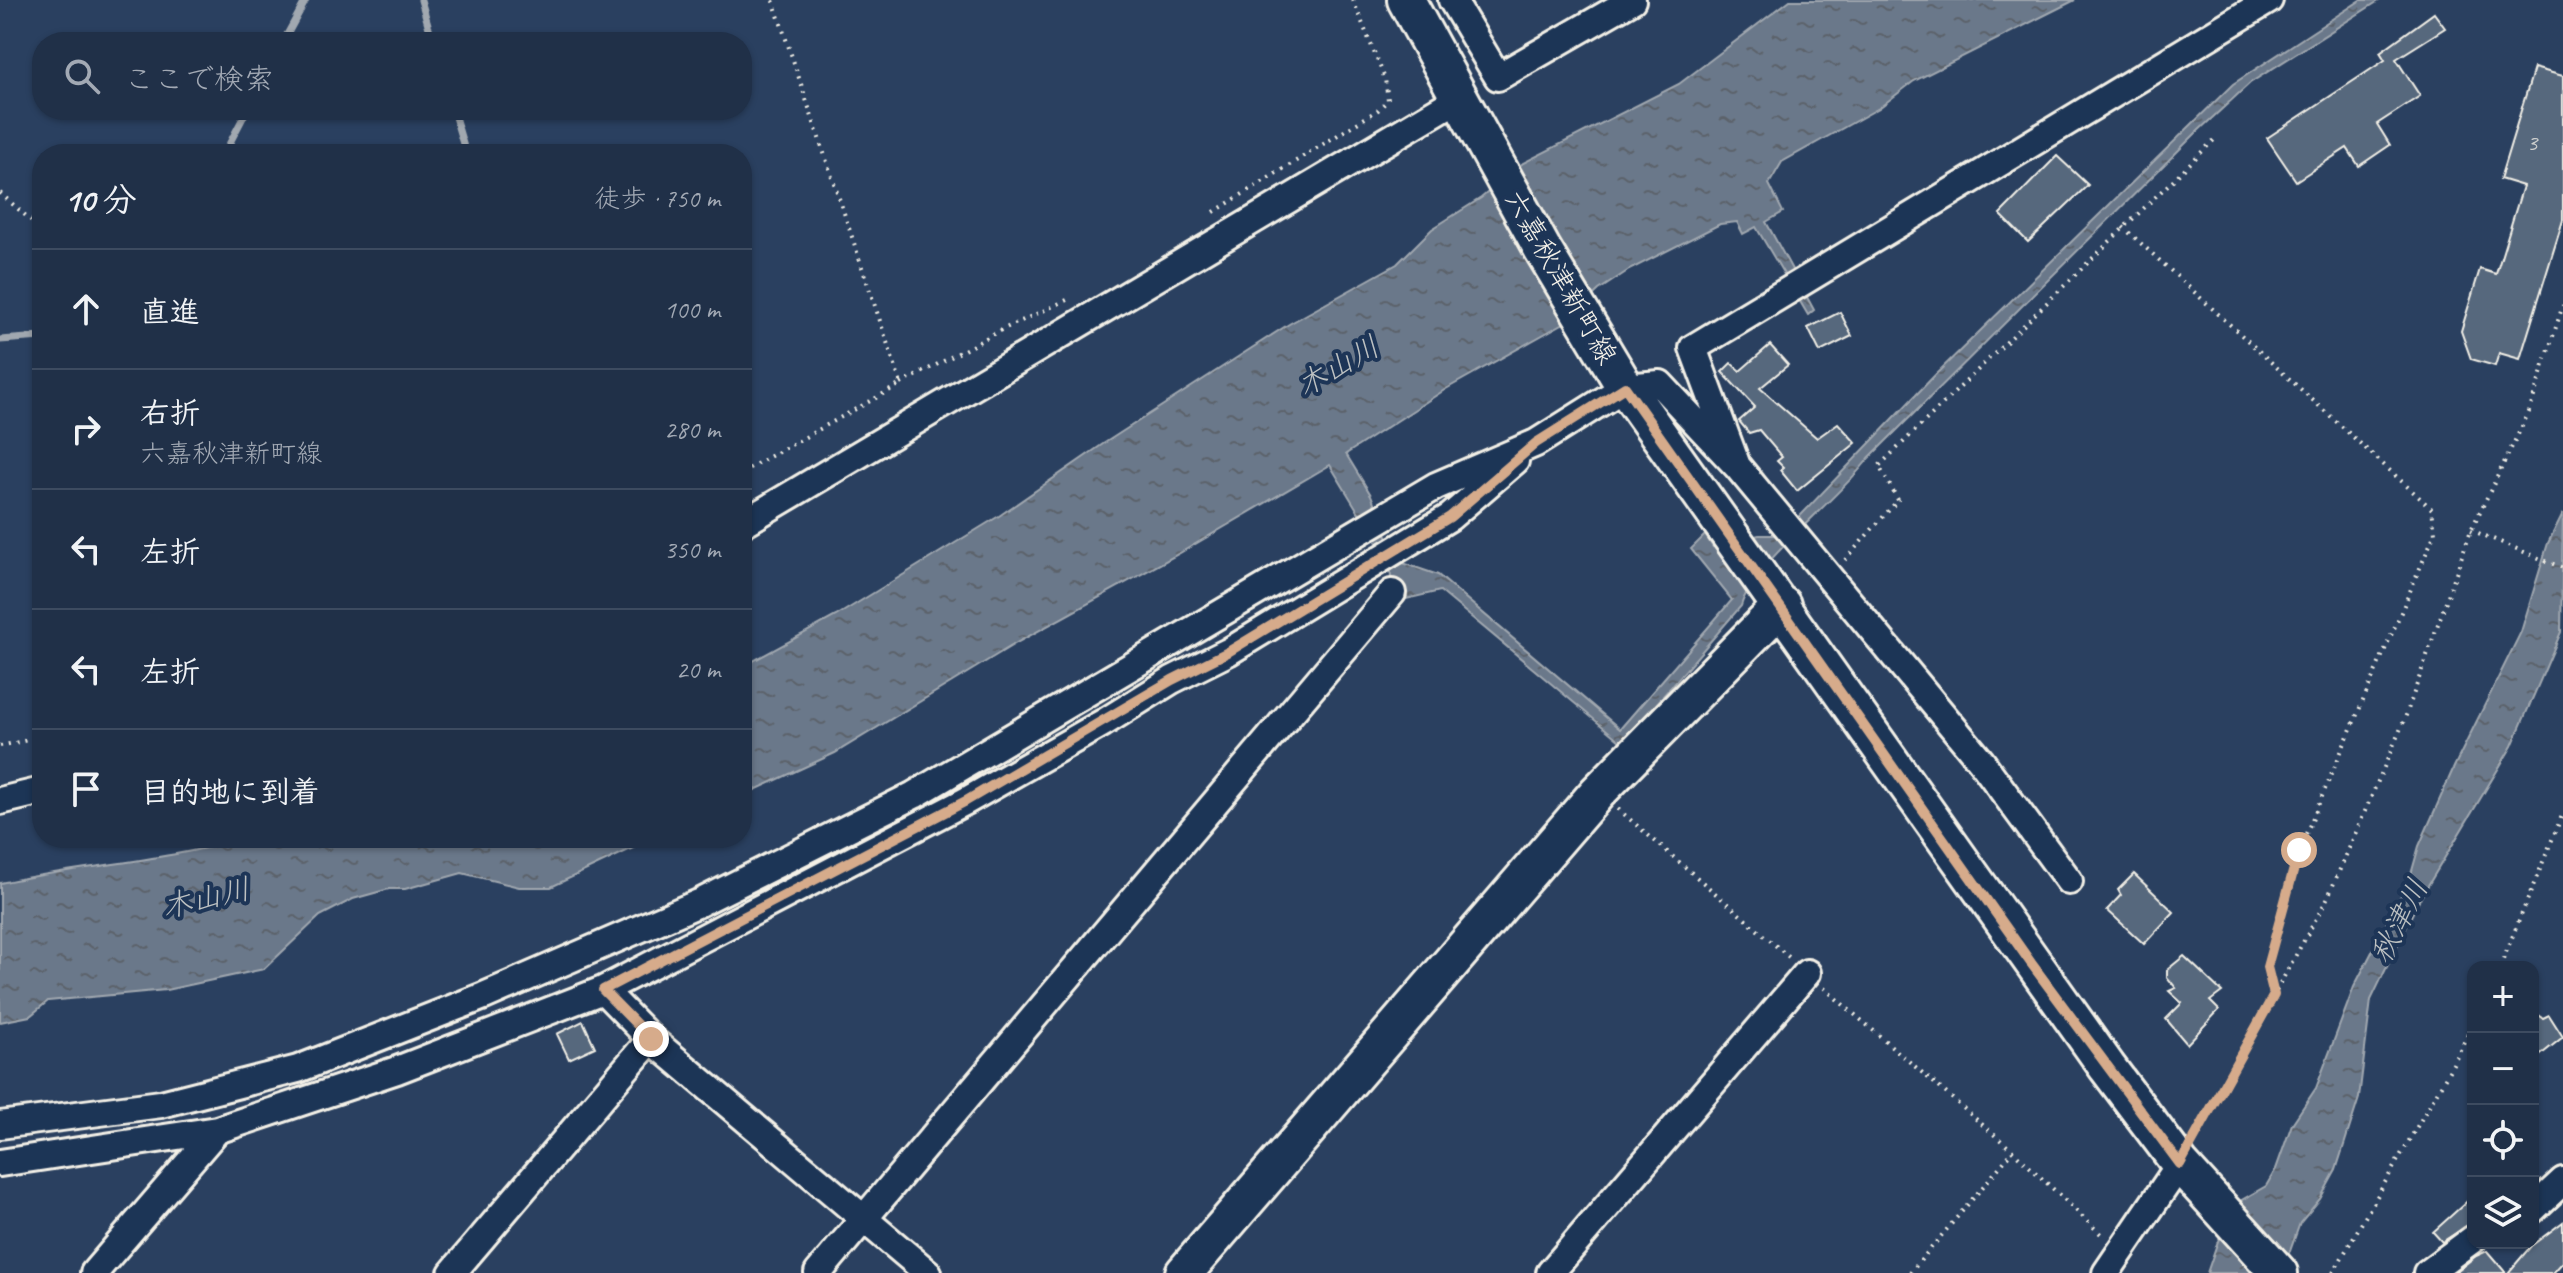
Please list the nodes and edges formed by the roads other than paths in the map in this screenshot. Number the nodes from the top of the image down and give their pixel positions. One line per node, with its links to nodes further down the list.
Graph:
1 (1406, 0): 5 (main road, 六嘉秋津新町線)
2 (1452, 0): 3 (street)
3 (1632, 0)
4 (2269, 0): 8 (street)
5 (1459, 98): 6 (main road, 六嘉秋津新町線); 9 (street)
6 (1625, 387): 7 (street); 8 (street); 11 (main road, 六嘉秋津新町線)
7 (1536, 443): 16 (street); 18 (street)
8 (1737, 466): 14 (street)
9 (752, 518)
10 (1392, 593): 24 (street)
11 (1782, 605): 21 (main road, 六嘉秋津新町線); 31 (main road)
12 (32, 793): 13 (street)
13 (0, 801)
14 (2069, 881)
15 (1807, 973): 32 (street)
16 (603, 990): 17 (street); 19 (street)
17 (651, 1039): 24 (street); 28 (street)
18 (0, 1125)
19 (217, 1130): 20 (street); 27 (street)
20 (0, 1163)
21 (2180, 1164): 26 (street); 33 (main road, 六嘉秋津新町線)
22 (2563, 1181): 23 (street)
23 (2539, 1203)
24 (864, 1219): 29 (street); 30 (street)
25 (2467, 1243): 34 (street)
26 (2113, 1263)
27 (94, 1273)
28 (452, 1273)
29 (818, 1273)
30 (928, 1273)
31 (1184, 1273)
32 (1550, 1273)
33 (2279, 1273)
34 (2427, 1273)

